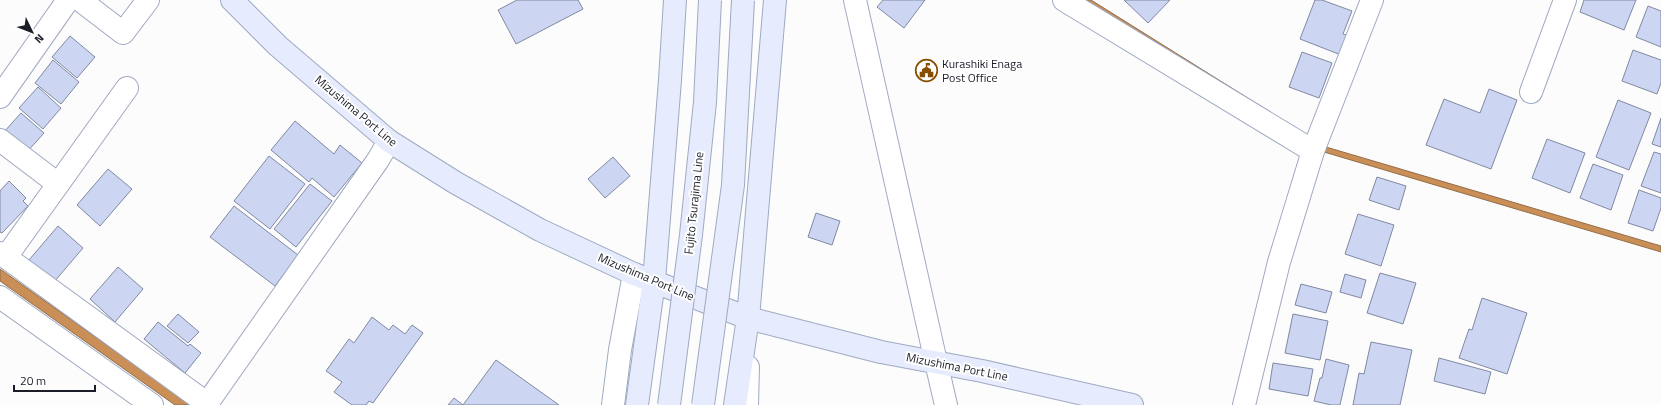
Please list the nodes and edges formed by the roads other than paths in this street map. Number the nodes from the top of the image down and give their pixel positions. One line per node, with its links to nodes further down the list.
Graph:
1 (68, 0): 15 (street)
2 (80, 0): 3 (street)
3 (148, 0)
4 (232, 0): 17 (main road, Mizushima Port Line)
5 (675, 0): 22 (main road)
6 (710, 0): 30 (main road, Fujito Tsurajima Line, bridge)
7 (743, 0): 31 (main road, bridge)
8 (775, 0): 24 (main road)
9 (855, 0): 25 (street)
10 (1064, 0): 18 (street)
11 (1372, 0): 18 (street)
12 (1565, 0): 14 (street)
13 (127, 88): 19 (street)
14 (1530, 92)
15 (0, 97)
16 (0, 140): 19 (street)
17 (389, 141): 21 (main road, Mizushima Port Line); 27 (street)
18 (1314, 147): 36 (street)
19 (58, 184): 20 (street)
20 (3, 255): 27 (street)
21 (634, 274): 22 (main road, Mizushima Port Line); 28 (street)
22 (654, 281): 24 (main road, Mizushima Port Line); 29 (main road)
23 (0, 297): 26 (street)
24 (748, 318): 25 (main road, Mizushima Port Line); 32 (main road); 33 (street)
25 (936, 362): 34 (street); 35 (main road, Mizushima Port Line)
26 (152, 405)
27 (207, 405)
28 (613, 405)
29 (637, 405)
30 (668, 405)
31 (703, 405)
32 (735, 405)
33 (747, 405)
34 (946, 405)
35 (1132, 405)
36 (1244, 405)

